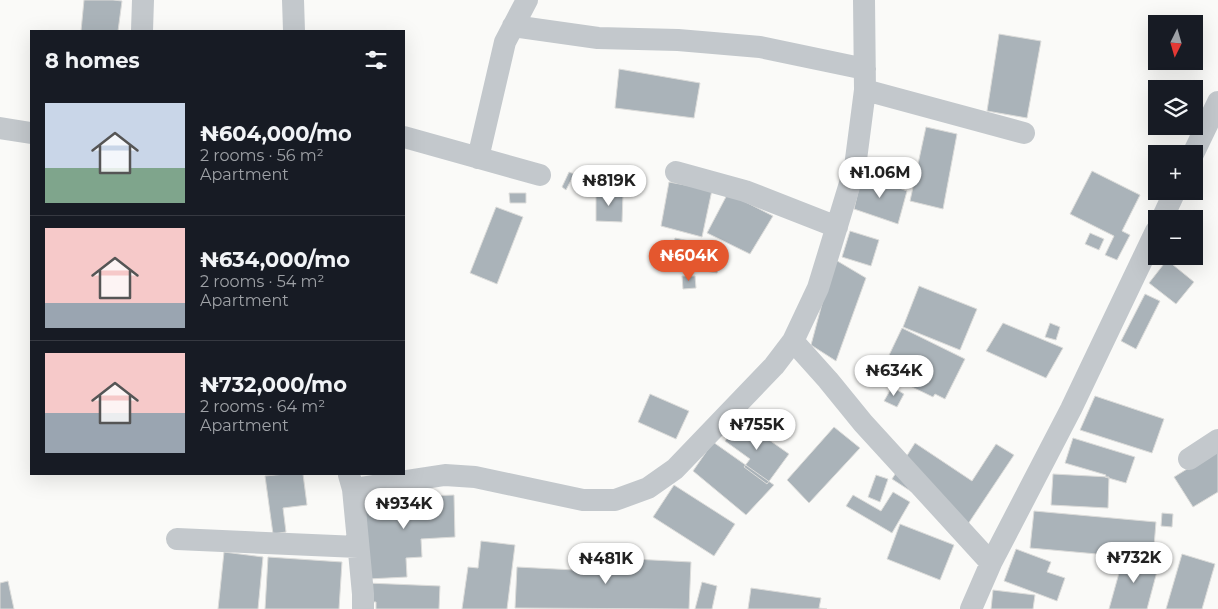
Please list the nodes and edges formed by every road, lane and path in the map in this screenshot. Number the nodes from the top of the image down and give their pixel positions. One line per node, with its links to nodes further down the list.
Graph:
1 (143, 0): 6 (street)
2 (293, 0): 7 (street)
3 (527, 0): 5 (street)
4 (864, 0): 8 (street)
5 (513, 26): 8 (street); 15 (street)
6 (142, 30)
7 (294, 30)
8 (865, 79): 12 (street); 18 (street)
9 (1218, 102): 14 (street)
10 (0, 128): 11 (street)
11 (30, 133)
12 (1024, 133)
13 (405, 137): 15 (street)
14 (1197, 145)
15 (478, 158): 17 (street)
16 (676, 172): 18 (street)
17 (540, 175)
18 (837, 226): 20 (street)
19 (1148, 248): 26 (street)
20 (793, 341): 23 (street); 26 (street)
21 (1218, 440): 22 (street)
22 (1189, 459)
23 (351, 481): 25 (street)
24 (178, 539): 25 (street)
25 (358, 548): 27 (street)
26 (991, 563): 28 (street)
27 (363, 609)
28 (971, 609)

